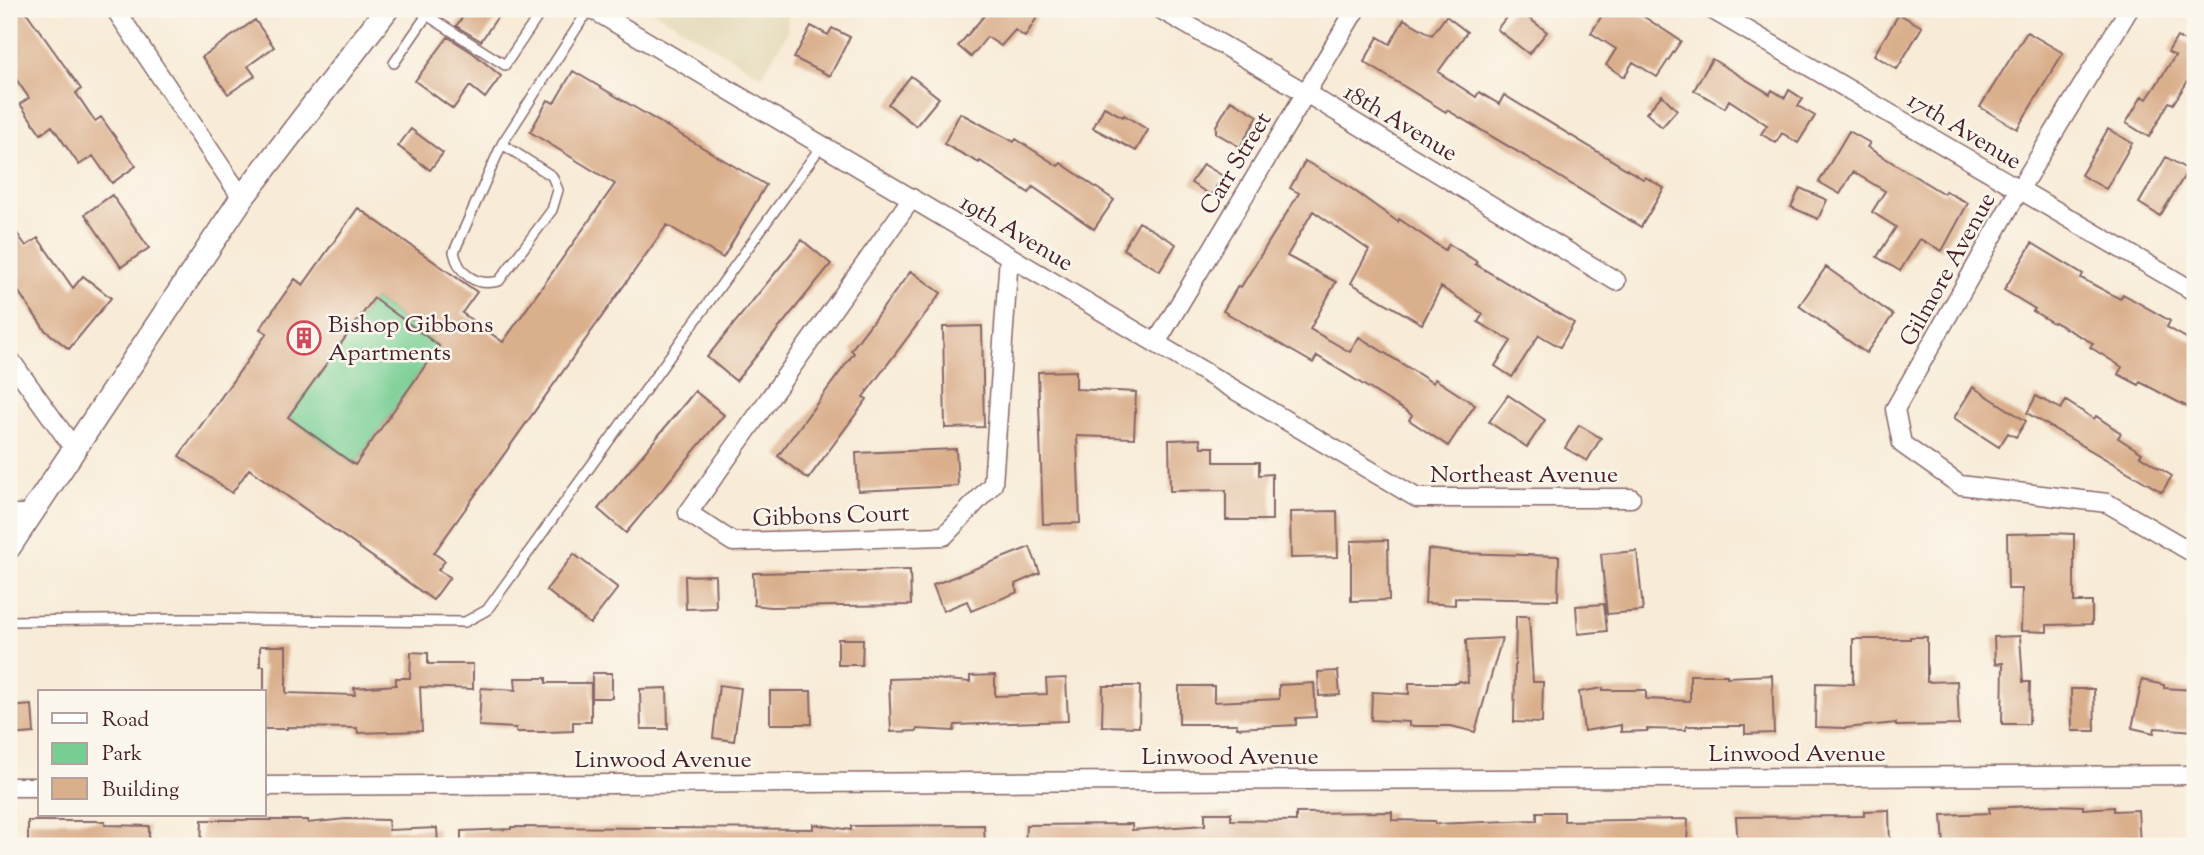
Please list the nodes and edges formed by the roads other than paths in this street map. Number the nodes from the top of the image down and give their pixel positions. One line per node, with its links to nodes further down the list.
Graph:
1 (115, 9): 16 (street)
2 (387, 9): 16 (street)
3 (417, 9): 10 (lane)
4 (543, 9): 10 (lane)
5 (590, 9): 13 (lane); 14 (street, 19th Avenue)
6 (1160, 9): 12 (street, 18th Avenue)
7 (1356, 9): 12 (street, Carr Street)
8 (1711, 9): 15 (street, 17th Avenue)
9 (2129, 9): 15 (street, Gilmore Avenue)
10 (426, 15): 11 (lane)
11 (394, 63)
12 (1306, 93): 19 (street, 18th Avenue); 21 (street, Carr Street)
13 (502, 144): 13 (lane)
14 (822, 145): 17 (street, 19th Avenue); 30 (lane)
15 (2019, 190): 20 (street, 17th Avenue); 29 (street, Gilmore Avenue)
16 (242, 198): 23 (street)
17 (912, 198): 18 (street, 19th Avenue); 18 (street, Gibbons Court)
18 (1009, 256): 21 (street, 19th Avenue)
19 (1616, 281)
20 (2195, 292)
21 (1156, 343): 24 (street, 19th Avenue)
22 (9, 358): 23 (street)
23 (75, 450): 27 (street)
24 (1417, 498): 25 (street, Northeast Avenue)
25 (1631, 498)
26 (9, 514): 27 (street)
27 (33, 514): 28 (street)
28 (9, 547)
29 (2195, 554)
30 (9, 621)
31 (2195, 775): 32 (street, Linwood Avenue)
32 (266, 786)
33 (9, 787): 34 (street)
34 (38, 787)

